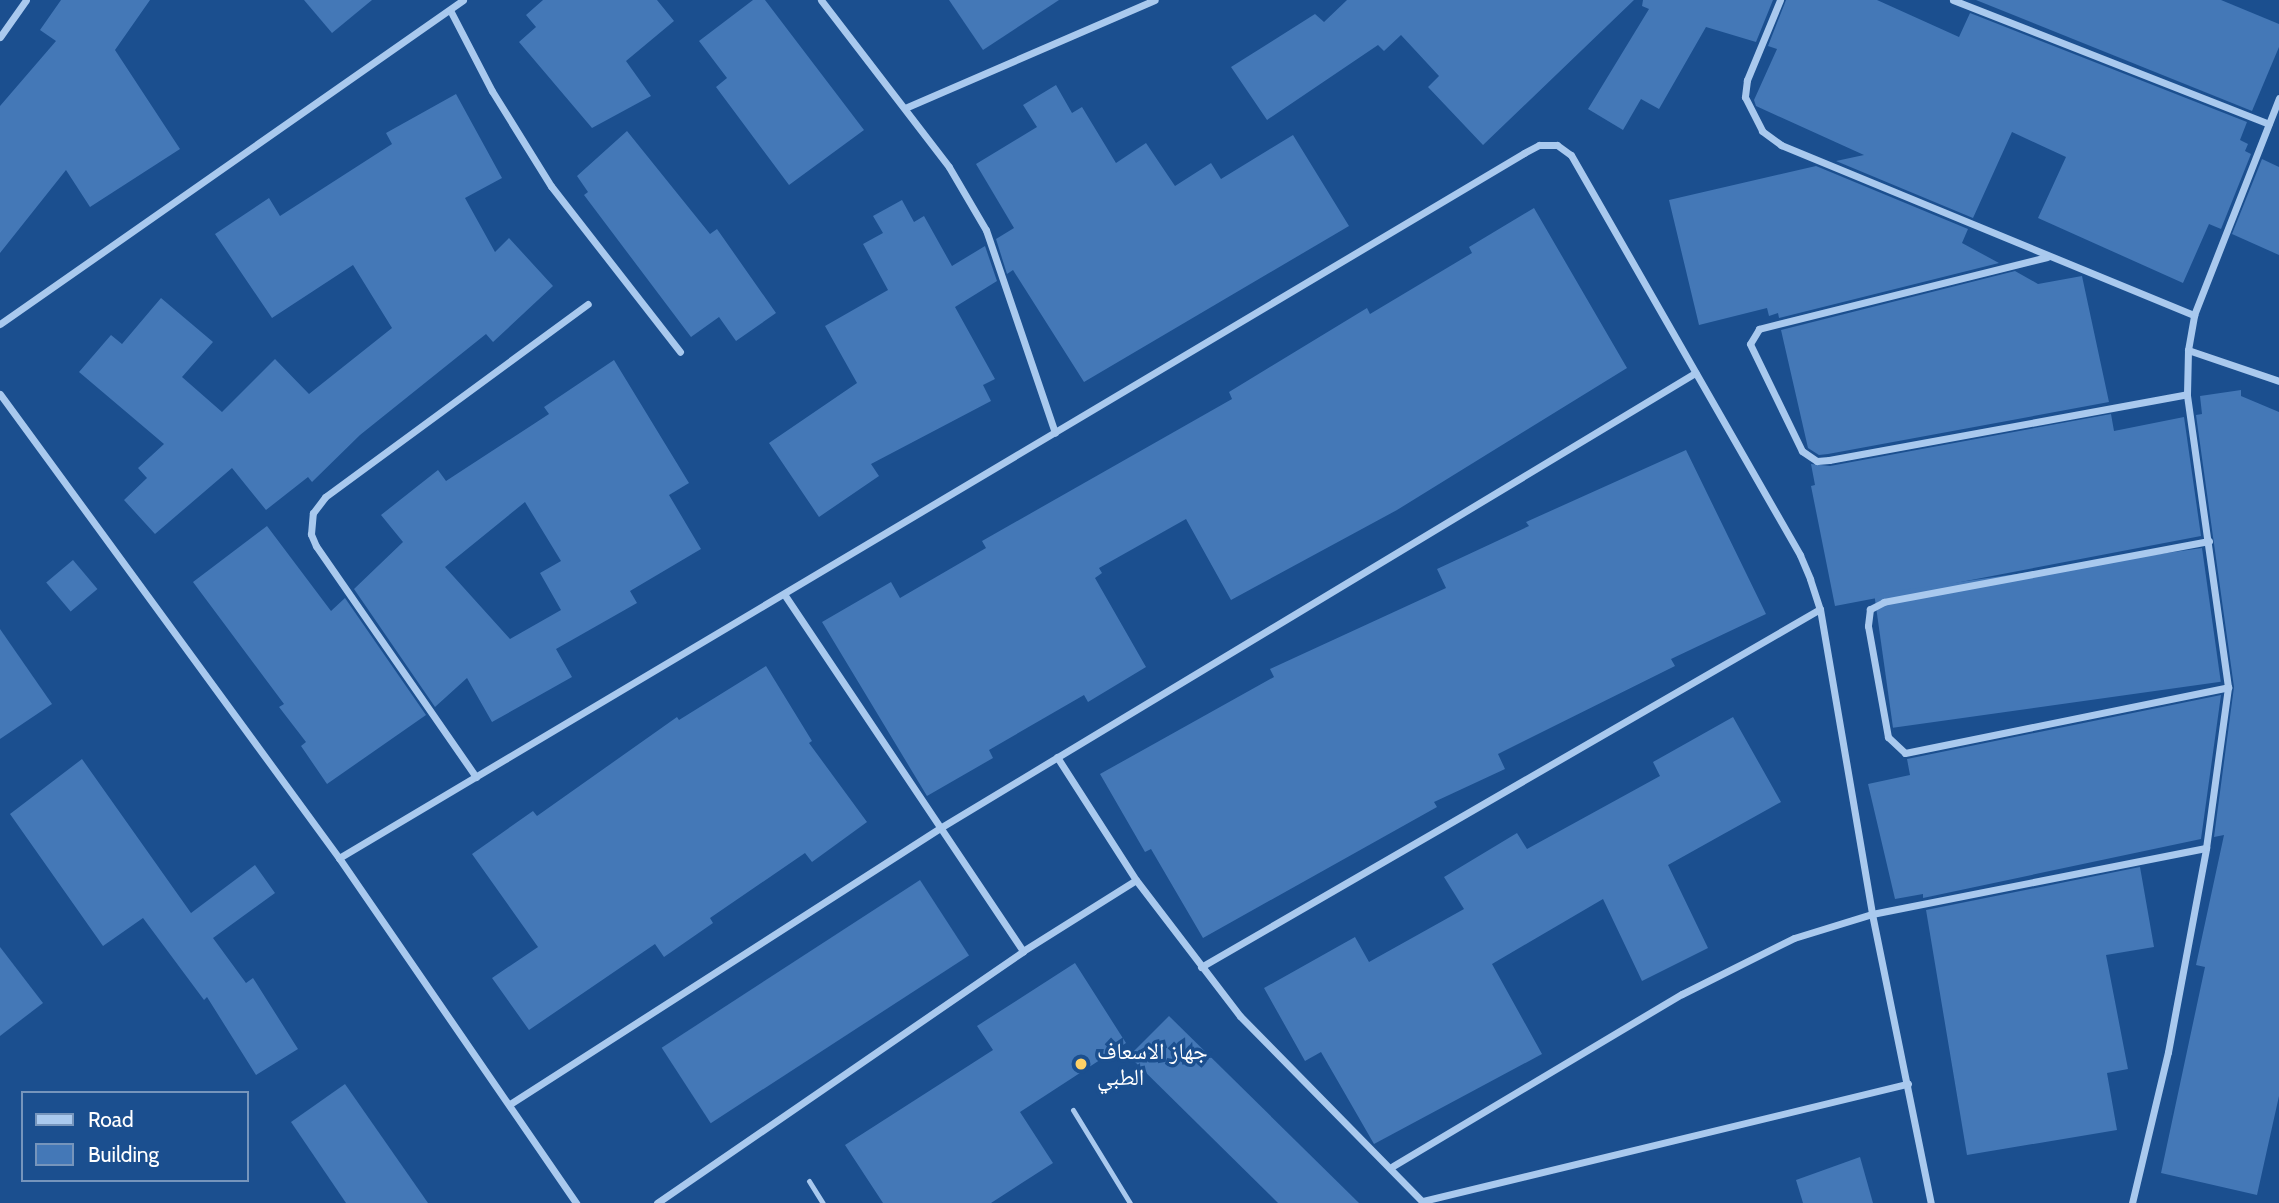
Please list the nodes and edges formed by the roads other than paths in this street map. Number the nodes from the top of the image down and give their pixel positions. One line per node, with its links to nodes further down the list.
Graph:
1 (26, 0): 8 (street)
2 (463, 0): 7 (street)
3 (821, 0): 10 (street)
4 (1156, 0): 10 (street)
5 (1780, 0): 12 (street)
6 (1953, 0): 11 (street)
7 (450, 10): 15 (street); 17 (street)
8 (0, 37)
9 (2279, 98): 11 (street)
10 (905, 108): 22 (street)
11 (2269, 124): 14 (street)
12 (2047, 257): 14 (street); 21 (street)
13 (587, 304): 28 (street)
14 (2194, 315): 16 (street)
15 (0, 324)
16 (2188, 350): 19 (street); 21 (street)
17 (680, 352)
18 (1695, 373): 22 (street); 25 (street); 27 (street)
19 (2279, 381)
20 (0, 394): 31 (street)
21 (2187, 394): 23 (street)
22 (1055, 433): 24 (street)
23 (2209, 541): 26 (street); 26 (street)
24 (784, 594): 28 (street); 29 (street)
25 (1819, 609): 33 (street); 35 (street)
26 (2228, 687): 30 (street)
27 (1057, 757): 29 (street); 32 (street)
28 (476, 777): 31 (street)
29 (940, 828): 34 (street); 37 (street)
30 (2206, 848): 33 (street); 47 (street)
31 (339, 858): 37 (street)
32 (1136, 880): 34 (street); 35 (street)
33 (1872, 914): 36 (street); 39 (street)
34 (1023, 951): 43 (street)
35 (1201, 967): 39 (street)
36 (1908, 1084): 41 (street); 46 (street)
37 (510, 1104): 42 (street)
38 (1073, 1110): 45 (lane)
39 (1393, 1166): 41 (street)
40 (808, 1181): 44 (lane)
41 (1424, 1202)
42 (576, 1203)
43 (657, 1203)
44 (823, 1203)
45 (1130, 1203)
46 (1931, 1203)
47 (2132, 1203)

